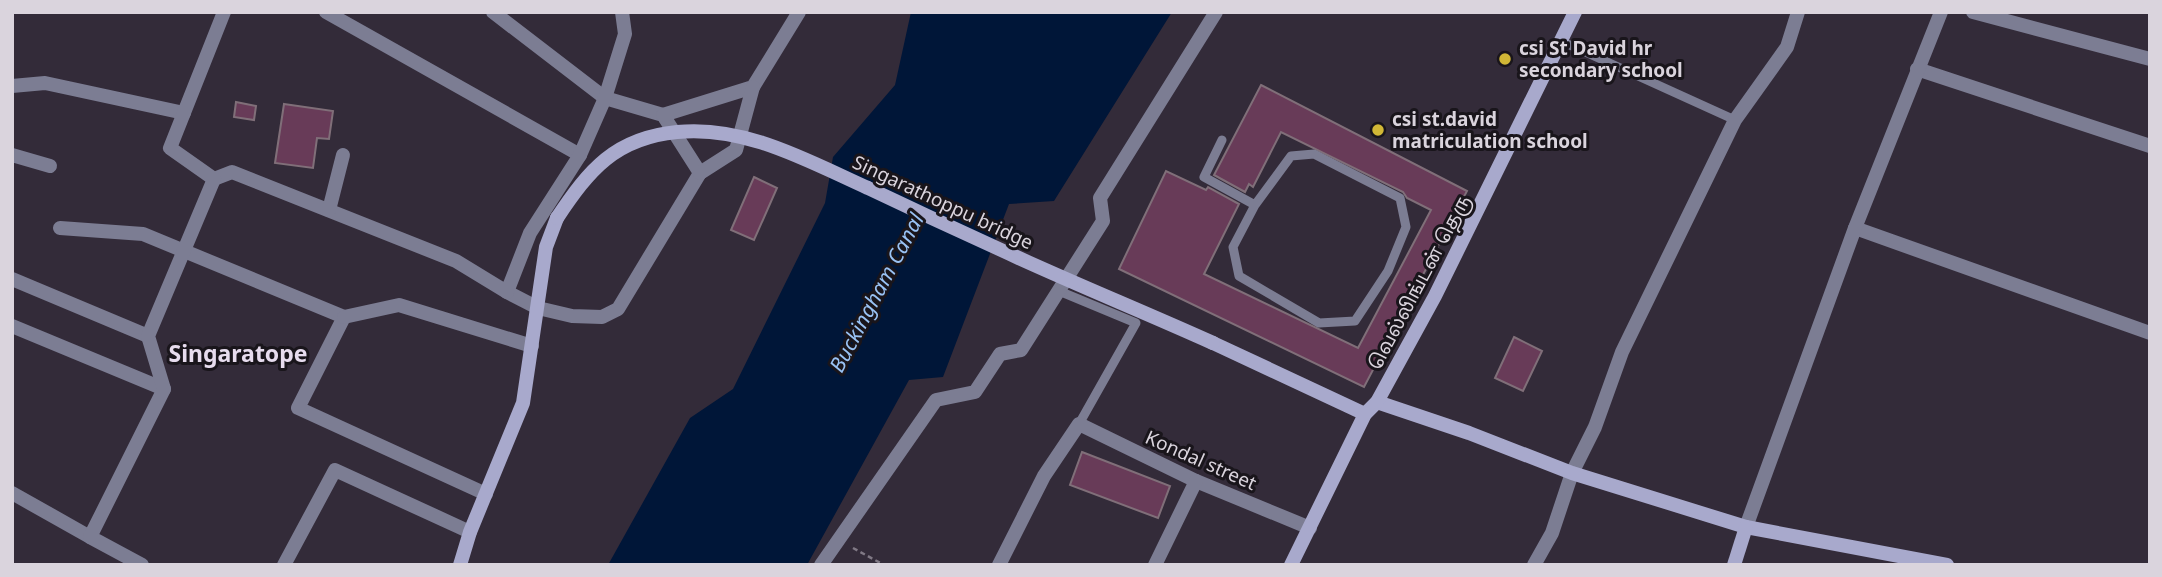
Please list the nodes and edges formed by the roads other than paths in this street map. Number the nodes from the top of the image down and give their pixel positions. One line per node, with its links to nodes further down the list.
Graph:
1 (224, 12): 17 (street)
2 (326, 12): 24 (street)
3 (493, 12): 16 (street)
4 (622, 12): 16 (street)
5 (799, 12): 15 (street)
6 (1216, 12): 34 (street)
7 (1574, 12): 11 (main road, வெல்லிங்டன் தெரு)
8 (1798, 12): 19 (street)
9 (1941, 12): 13 (street)
10 (1973, 12): 12 (street)
11 (1560, 41): 19 (lane); 43 (main road, வெல்லிங்டன் தெரு)
12 (2150, 59)
13 (1917, 69): 21 (street); 31 (street)
14 (12, 86): 17 (street)
15 (753, 87): 18 (street); 26 (street)
16 (605, 98): 18 (street); 24 (street)
17 (184, 113): 27 (street)
18 (663, 115): 26 (street)
19 (1735, 120): 46 (street)
20 (1222, 140): 28 (lane)
21 (2150, 146)
22 (12, 155): 25 (street)
23 (343, 155): 29 (street)
24 (580, 155): 35 (street)
25 (50, 166)
26 (700, 173): 36 (street)
27 (214, 178): 29 (street); 32 (street)
28 (1255, 205): 28 (lane)
29 (329, 210): 35 (street)
30 (60, 228): 32 (street)
31 (1855, 228): 39 (street); 50 (street)
32 (185, 250): 37 (street); 40 (street)
33 (12, 279): 40 (street)
34 (1059, 291): 45 (lane); 57 (street)
35 (507, 292): 36 (street)
36 (538, 309): 41 (main road, Singarathoppu bridge); 44 (main road, Singarathoppu bridge, bridge)
37 (344, 317): 41 (street); 49 (street)
38 (12, 326): 42 (street)
39 (2150, 333)
40 (148, 336): 42 (street)
41 (531, 346): 49 (main road, Singarathoppu bridge)
42 (164, 388): 53 (street)
43 (1377, 402): 44 (main road, வெல்லிங்டன் தெரு); 46 (main road)
44 (1365, 414): 51 (main road, வெல்லிங்டன் தெரு)
45 (1079, 424): 47 (street, Kondal street); 58 (street)
46 (1572, 473): 50 (main road); 61 (street)
47 (1196, 481): 51 (street, Kondal street); 59 (street)
48 (12, 493): 53 (street)
49 (486, 494): 52 (main road, Singarathoppu bridge)
50 (1745, 527): 62 (main road); 63 (main road)
51 (1310, 528): 60 (main road, வெல்லிங்டன் தெரு)
52 (470, 532): 55 (street); 56 (main road, Singarathoppu bridge)
53 (90, 537): 54 (street)
54 (142, 565)
55 (284, 565)
56 (460, 565)
57 (821, 565)
58 (999, 565)
59 (1155, 565)
60 (1291, 565)
61 (1534, 565)
62 (1734, 565)
63 (1947, 565)

